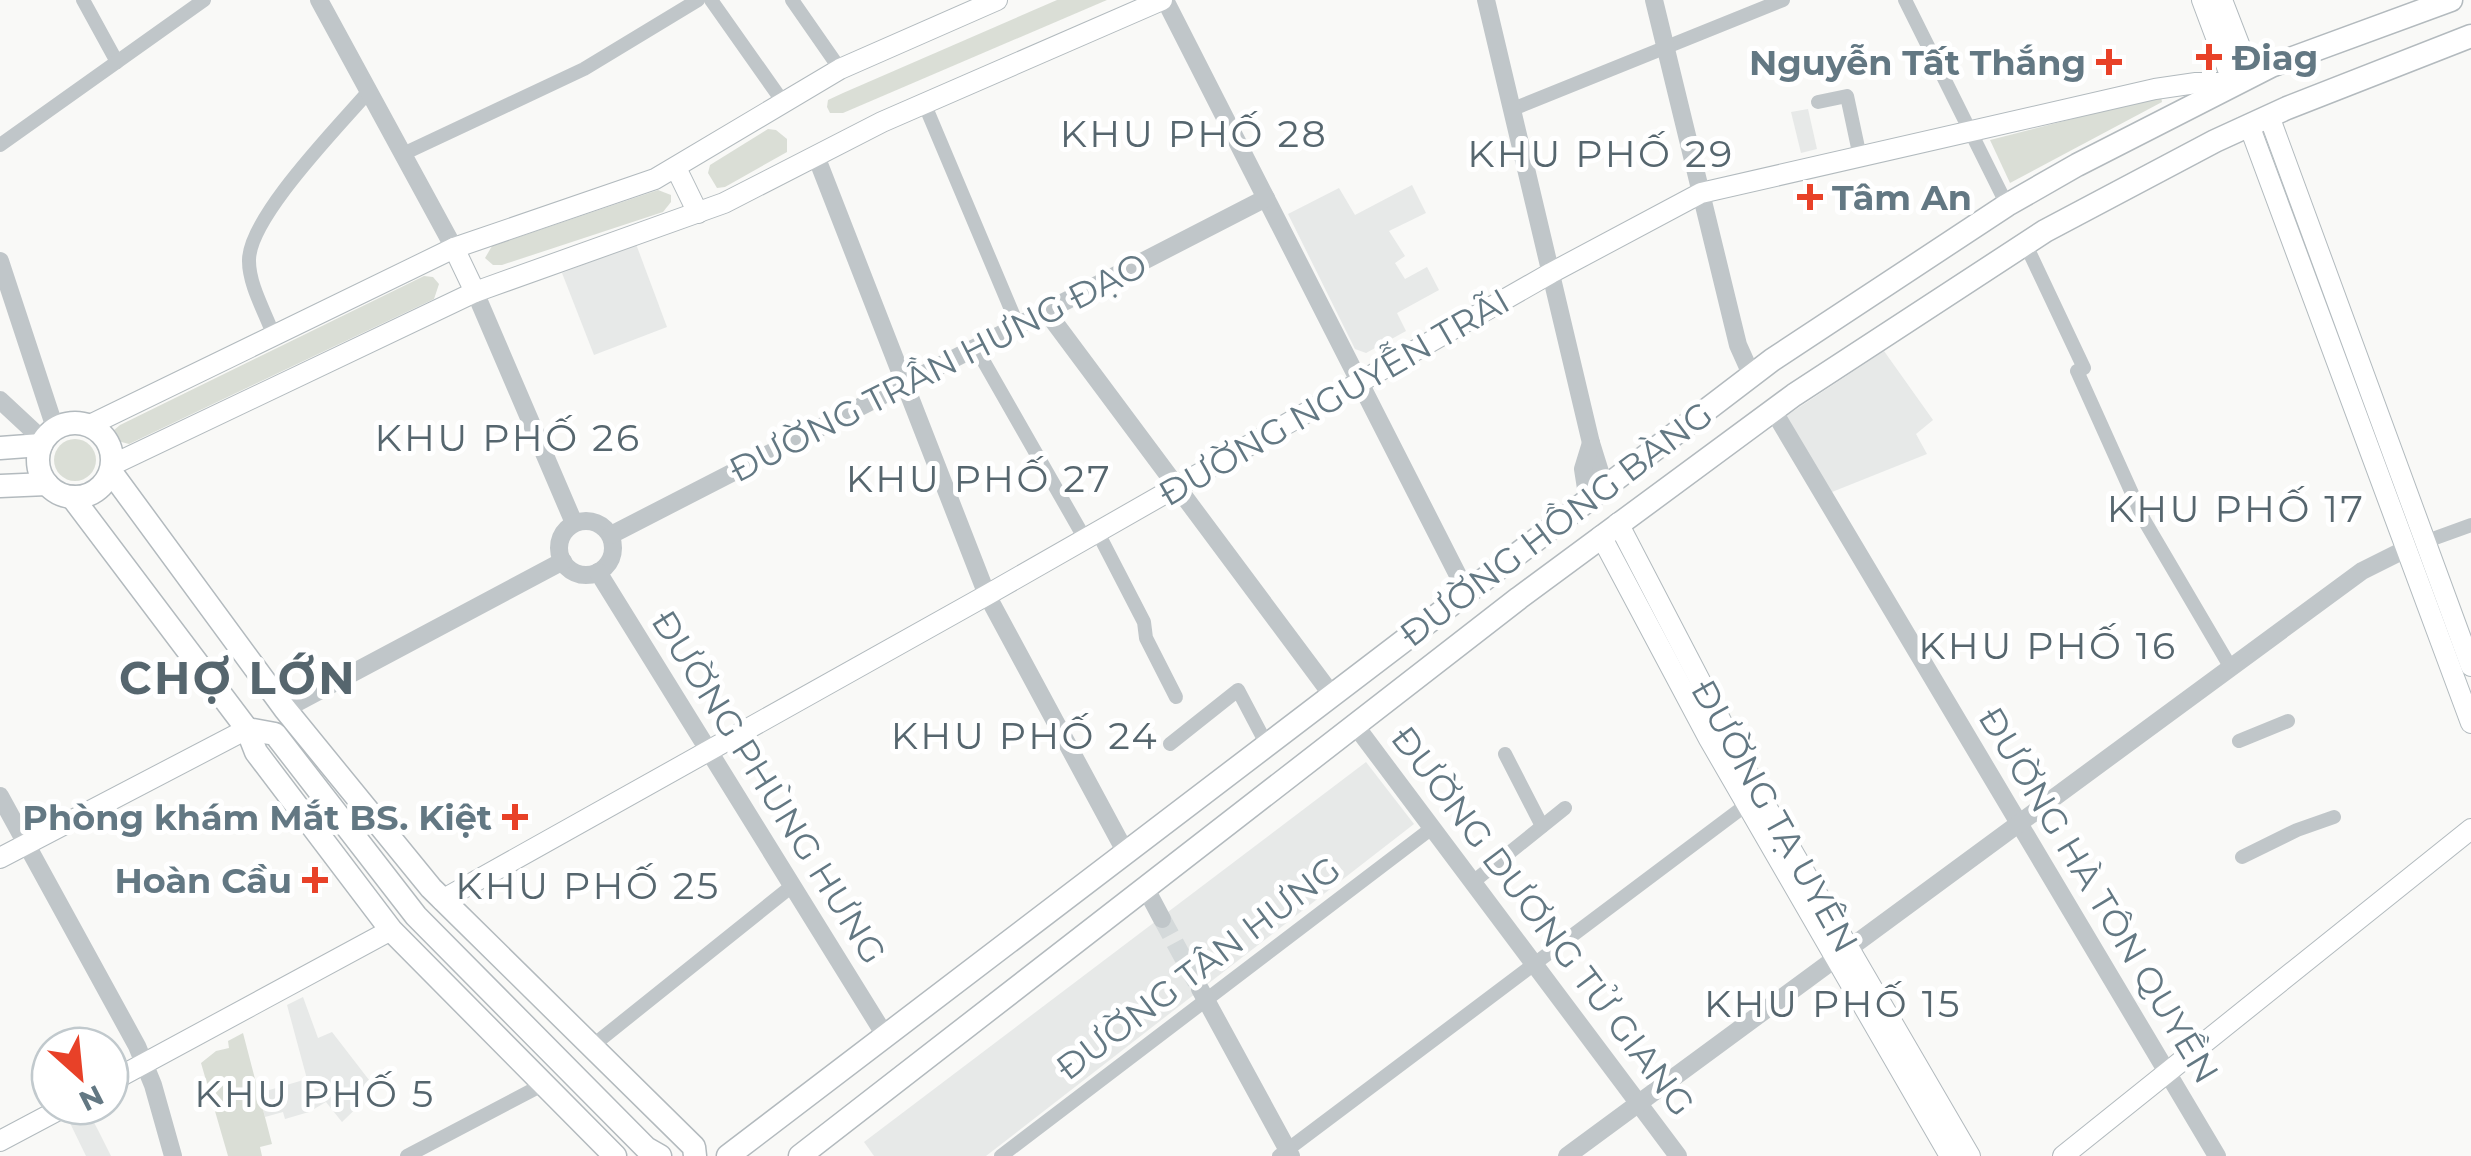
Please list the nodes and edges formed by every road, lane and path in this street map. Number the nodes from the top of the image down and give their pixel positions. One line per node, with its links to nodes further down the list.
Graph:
1 (82, 0): 18 (street)
2 (204, 0): 18 (street)
3 (319, 0): 21 (street)
4 (698, 0): 29 (street)
5 (711, 0): 22 (street)
6 (792, 0): 19 (street)
7 (996, 0): 19 (main road)
8 (1164, 0): 23 (main road); 34 (street)
9 (1486, 0): 25 (street)
10 (1654, 0): 17 (street)
11 (1783, 0): 17 (street)
12 (1904, 0): 27 (street)
13 (2202, 0): 20 (main road)
14 (2222, 0): 20 (main road)
15 (2451, 0): 20 (main road, ĐƯỜNG HỒNG BÀNG)
16 (2471, 36): 26 (main road, ĐƯỜNG HỒNG BÀNG)
17 (1666, 47): 25 (street); 33 (street)
18 (117, 62): 28 (street)
19 (840, 69): 22 (main road)
20 (2242, 79): 26 (main road); 27 (main road, ĐƯỜNG NGUYỄN TRÃI); 35 (main road, ĐƯỜNG HỒNG BÀNG)
21 (369, 92): 29 (street); 44 (street)
22 (783, 102): 32 (main road)
23 (924, 102): 30 (main road); 43 (street)
24 (1818, 102): 31 (street)
25 (1512, 109): 40 (street)
26 (2259, 120): 37 (main road, ĐƯỜNG HỒNG BÀNG); 65 (main road); 66 (main road)
27 (1970, 132): 31 (main road, ĐƯỜNG NGUYỄN TRÃI); 35 (street)
28 (0, 145)
29 (403, 154): 38 (street)
30 (816, 156): 36 (main road); 48 (street)
31 (1860, 156): 33 (main road, ĐƯỜNG NGUYỄN TRÃI)
32 (676, 168): 36 (main road); 38 (main road)
33 (1701, 193): 40 (main road, ĐƯỜNG NGUYỄN TRÃI); 46 (street)
34 (1266, 198): 42 (street, ĐƯỜNG TRẦN HƯNG ĐẠO); 47 (street)
35 (2007, 205): 37 (main road); 46 (main road, ĐƯỜNG HỒNG BÀNG)
36 (698, 213): 41 (main road)
37 (2026, 243): 50 (main road, ĐƯỜNG HỒNG BÀNG); 73 (street)
38 (454, 248): 41 (main road); 44 (main road)
39 (0, 261): 52 (street)
40 (1551, 273): 47 (main road, ĐƯỜNG NGUYỄN TRÃI); 58 (street)
41 (475, 292): 54 (main road); 60 (street)
42 (1046, 312): 43 (street, ĐƯỜNG TRẦN HƯNG ĐẠO); 57 (street)
43 (1018, 326): 45 (street, ĐƯỜNG TRẦN HƯNG ĐẠO)
44 (273, 334): 51 (main road)
45 (976, 348): 48 (street, ĐƯỜNG TRẦN HƯNG ĐẠO); 63 (street)
46 (1751, 374): 50 (main road); 58 (main road, ĐƯỜNG HỒNG BÀNG)
47 (1359, 382): 57 (main road, ĐƯỜNG NGUYỄN TRÃI); 69 (street)
48 (905, 384): 64 (street, ĐƯỜNG TRẦN HƯNG ĐẠO); 70 (street)
49 (0, 400): 52 (street)
50 (1773, 410): 62 (main road, ĐƯỜNG HỒNG BÀNG); 91 (street, ĐƯỜNG HÀ TÔN QUYỀN)
51 (90, 425): 52 (main road); 54 (main road)
52 (46, 438): 53 (main road); 55 (main road)
53 (0, 448)
54 (112, 469): 59 (main road); 76 (main road)
55 (47, 484): 56 (main road); 59 (main road)
56 (0, 486)
57 (1176, 486): 63 (main road, ĐƯỜNG NGUYỄN TRÃI); 74 (street)
58 (1596, 494): 62 (main road); 69 (main road, ĐƯỜNG HỒNG BÀNG)
59 (72, 497): 80 (main road)
60 (574, 524): 64 (street); 67 (street)
61 (2471, 525): 65 (street)
62 (1610, 529): 71 (main road, ĐƯỜNG HỒNG BÀNG); 88 (main road, ĐƯỜNG TẠ UYÊN)
63 (1091, 535): 70 (main road, ĐƯỜNG NGUYỄN TRÃI); 75 (street)
64 (610, 536): 68 (street)
65 (2427, 541): 66 (main road); 72 (main road)
66 (2406, 549): 73 (street); 78 (main road)
67 (562, 561): 68 (street); 76 (street)
68 (598, 572): 85 (street, ĐƯỜNG PHÙNG HƯNG)
69 (1467, 592): 71 (main road); 74 (main road, ĐƯỜNG HỒNG BÀNG)
70 (987, 595): 85 (main road, ĐƯỜNG NGUYỄN TRÃI); 96 (street)
71 (1484, 625): 79 (main road, ĐƯỜNG HỒNG BÀNG)
72 (2471, 666)
73 (2231, 668): 91 (street)
74 (1332, 695): 79 (main road); 84 (main road, ĐƯỜNG HỒNG BÀNG)
75 (1176, 697)
76 (285, 709): 80 (main road); 81 (main road); 102 (main road)
77 (2288, 721): 82 (street)
78 (2471, 723)
79 (1356, 725): 93 (street, ĐƯỜNG DƯƠNG TỬ GIANG); 101 (main road, ĐƯỜNG HỒNG BÀNG)
80 (247, 729): 81 (main road); 95 (main road); 105 (main road)
81 (275, 734): 103 (main road)
82 (2239, 741)
83 (1170, 744): 84 (street)
84 (1267, 745): 96 (main road, ĐƯỜNG HỒNG BÀNG)
85 (708, 752): 100 (street, ĐƯỜNG PHÙNG HƯNG); 102 (main road, ĐƯỜNG NGUYỄN TRÃI)
86 (1505, 754): 92 (street)
87 (0, 796): 95 (street)
88 (1753, 799): 106 (main road, ĐƯỜNG TẠ UYÊN); 107 (street)
89 (1566, 808): 92 (street)
90 (2334, 818): 97 (street)
91 (2019, 824): 106 (street); 115 (street, ĐƯỜNG HÀ TÔN QUYỀN)
92 (1542, 826): 99 (street)
93 (1432, 828): 99 (street, ĐƯỜNG DƯƠNG TỬ GIANG); 108 (street, ĐƯỜNG TÂN HƯNG)
94 (2471, 830): 115 (main road)
95 (28, 843): 98 (main road); 111 (street)
96 (1126, 854): 101 (main road); 109 (main road, ĐƯỜNG HỒNG BÀNG)
97 (2242, 857)
98 (0, 858)
99 (1473, 882): 107 (street, ĐƯỜNG DƯƠNG TỬ GIANG)
100 (792, 886): 109 (street, ĐƯỜNG PHÙNG HƯNG); 110 (street)
101 (1145, 887): 104 (street); 113 (main road, ĐƯỜNG HỒNG BÀNG)
102 (442, 900): 103 (main road); 110 (main road)
103 (416, 916): 105 (main road); 112 (main road)
104 (1162, 919)
105 (391, 930): 111 (main road); 116 (main road)
106 (1843, 953): 117 (street); 131 (main road, ĐƯỜNG TẠ UYÊN); 132 (main road, ĐƯỜNG TẠ UYÊN)
107 (1534, 964): 117 (street, ĐƯỜNG DƯƠNG TỬ GIANG); 121 (street)
108 (1203, 994): 121 (street); 128 (street, ĐƯỜNG TÂN HƯNG)
109 (886, 1037): 113 (main road); 126 (main road, ĐƯỜNG HỒNG BÀNG)
110 (591, 1046): 112 (main road); 125 (main road)
111 (145, 1064): 114 (main road); 122 (street)
112 (565, 1067): 116 (main road); 120 (main road)
113 (908, 1071): 127 (main road, ĐƯỜNG HỒNG BÀNG)
114 (130, 1072)
115 (2168, 1073): 133 (main road); 134 (street, ĐƯỜNG HÀ TÔN QUYỀN)
116 (544, 1084): 123 (street); 124 (main road)
117 (1638, 1103): 129 (street); 130 (street, ĐƯỜNG DƯƠNG TỬ GIANG)
118 (30, 1125): 119 (main road)
119 (0, 1141)
120 (651, 1153)
121 (1286, 1154)
122 (173, 1156)
123 (408, 1156)
124 (615, 1156)
125 (695, 1156)
126 (728, 1156)
127 (800, 1156)
128 (1001, 1156)
129 (1567, 1156)
130 (1678, 1156)
131 (1950, 1156)
132 (1970, 1156)
133 (2064, 1156)
134 (2217, 1156)

